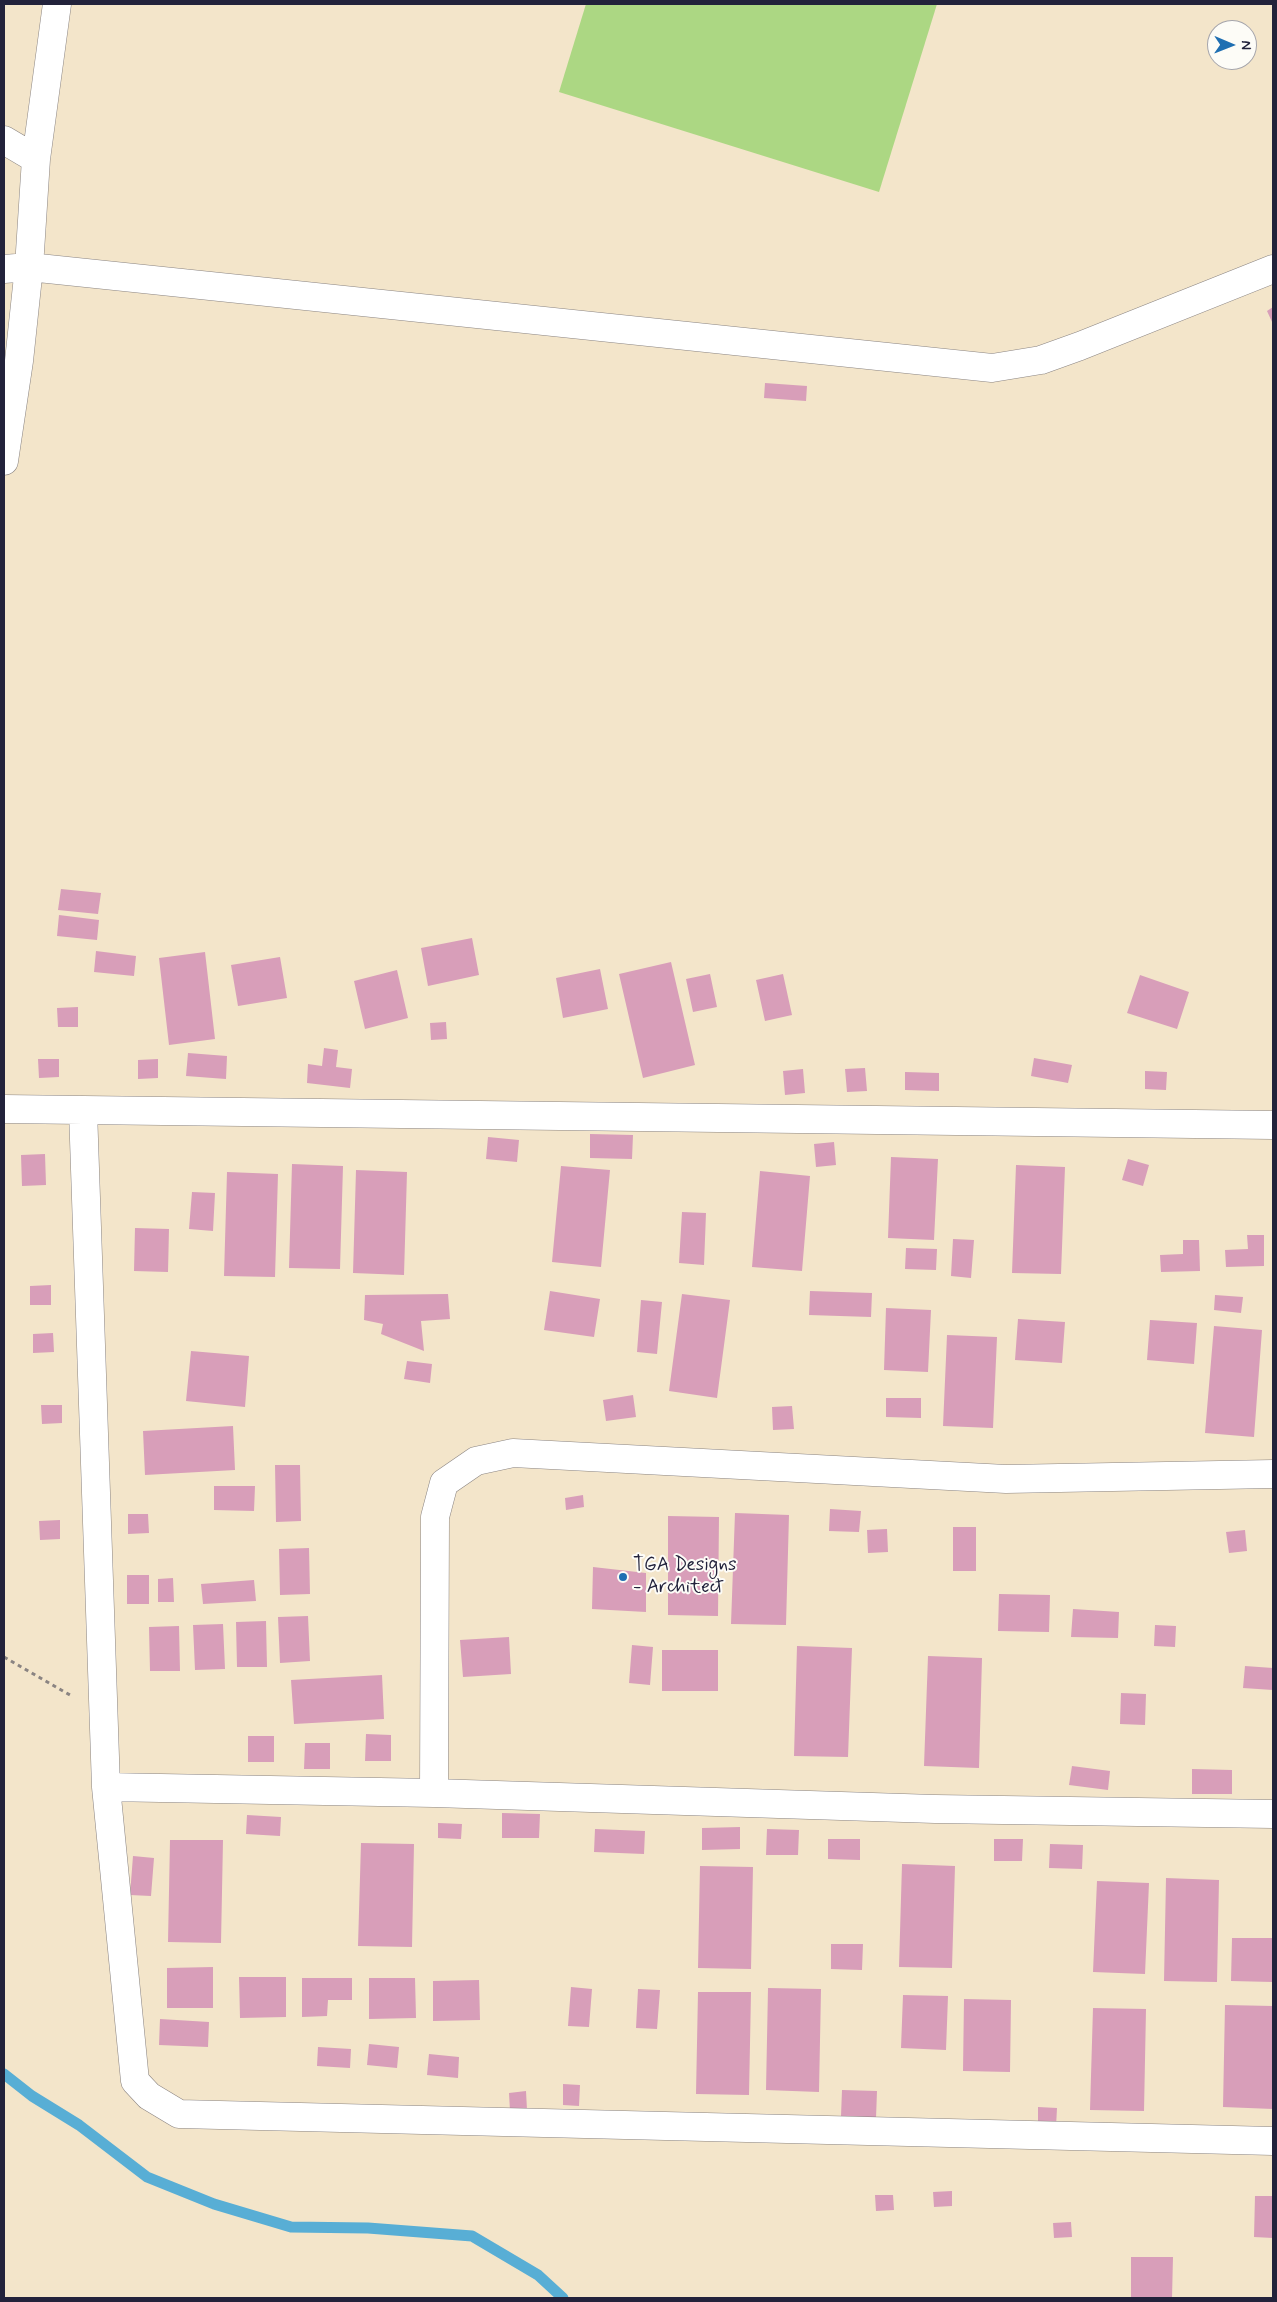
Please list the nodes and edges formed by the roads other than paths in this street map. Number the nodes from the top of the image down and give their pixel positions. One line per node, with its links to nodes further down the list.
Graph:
1 (57, 4): 3 (street)
2 (4, 140): 3 (street)
3 (36, 159): 4 (street)
4 (16, 268): 5 (street); 6 (street)
5 (1273, 268)
6 (4, 461)
7 (4, 1109): 8 (street)
8 (83, 1110): 9 (street); 11 (street)
9 (1273, 1125)
10 (1273, 1474): 12 (street)
11 (106, 1787): 12 (street); 14 (street)
12 (434, 1793): 13 (street)
13 (1273, 1814)
14 (1273, 2141)

